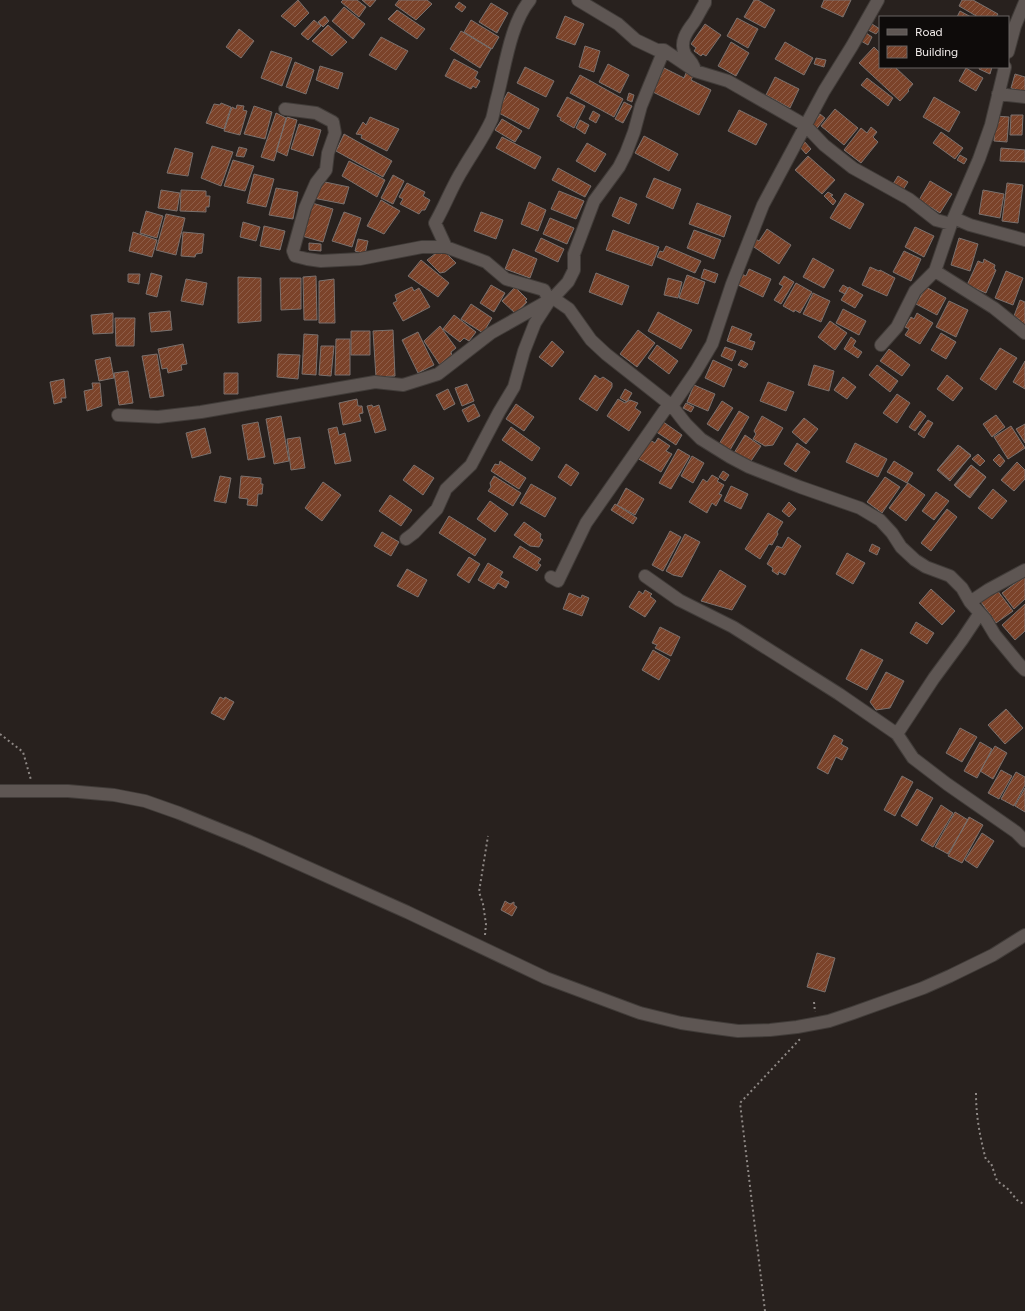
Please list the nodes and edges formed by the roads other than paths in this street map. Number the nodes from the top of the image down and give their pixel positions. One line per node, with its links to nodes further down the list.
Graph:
1 (530, 0): 16 (street)
2 (578, 0): 7 (street)
3 (705, 0): 9 (street)
4 (878, 0): 13 (street)
5 (1025, 2): 6 (street)
6 (1009, 48)
7 (664, 50): 9 (street); 18 (street)
8 (1005, 68): 10 (street)
9 (696, 71): 13 (street)
10 (998, 94): 11 (street); 14 (street)
11 (1025, 97)
12 (285, 109): 16 (street)
13 (805, 125): 14 (street); 21 (street)
14 (953, 221): 15 (street); 17 (street)
15 (1025, 240)
16 (446, 247): 18 (street)
17 (936, 271): 19 (street); 20 (street)
18 (551, 300): 21 (street); 22 (street); 23 (street)
19 (1025, 333)
20 (881, 345)
21 (670, 405): 26 (street); 27 (street)
22 (118, 415)
23 (406, 539)
24 (1025, 570): 27 (street)
25 (645, 576): 30 (street)
26 (551, 577)
27 (970, 602): 28 (street)
28 (980, 613): 29 (street); 30 (street)
29 (1025, 670)
30 (896, 734): 32 (street)
31 (0, 790): 33 (street)
32 (1025, 841)
33 (1025, 935)

